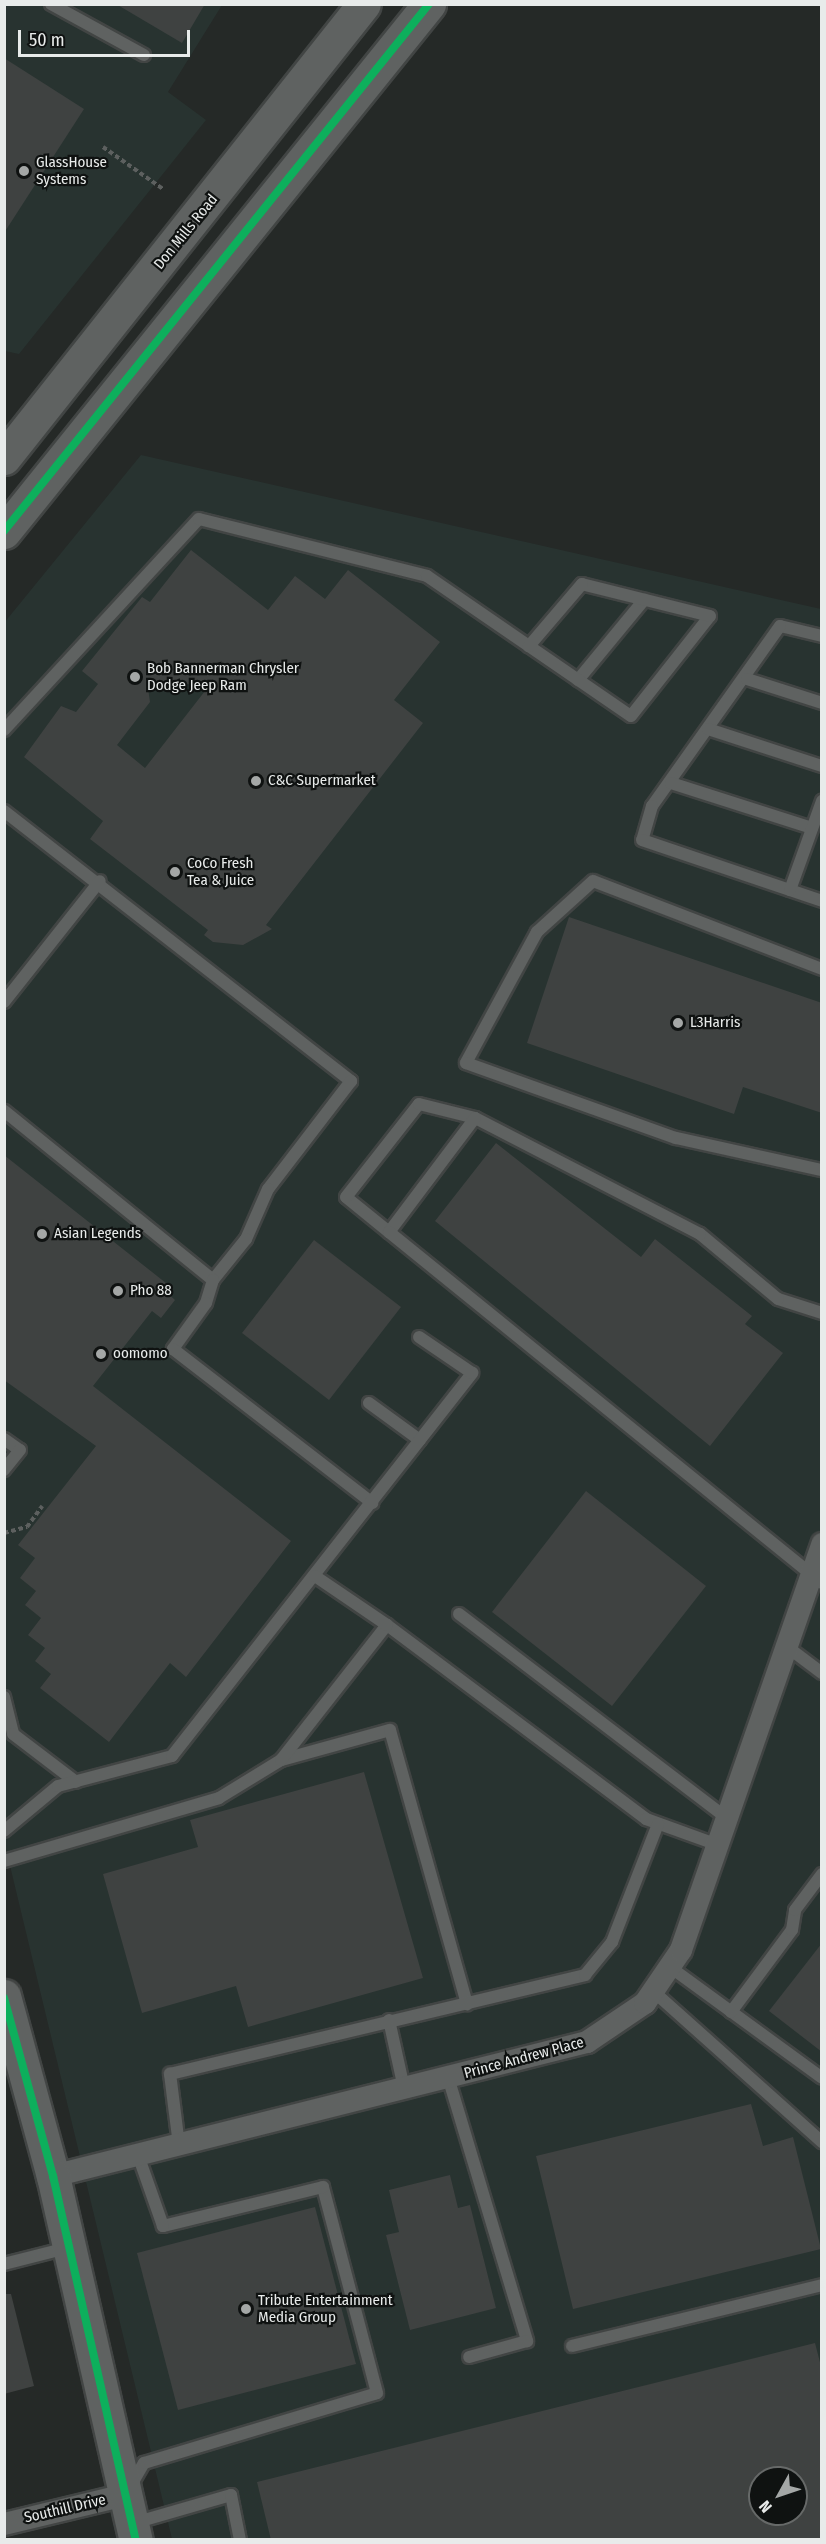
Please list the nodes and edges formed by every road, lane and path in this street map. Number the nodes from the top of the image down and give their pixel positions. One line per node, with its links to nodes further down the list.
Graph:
1 (51, 4): 4 (lane)
2 (364, 4): 7 (main road, Don Mills Road)
3 (429, 4): 8 (main road)
4 (144, 55)
5 (103, 147): 6 (path)
6 (163, 189)
7 (4, 458)
8 (4, 532)
9 (644, 600): 11 (lane); 13 (lane); 13 (lane)
10 (822, 636): 12 (lane)
11 (529, 646): 13 (lane); 16 (lane)
12 (747, 679): 14 (lane); 15 (lane)
13 (578, 680)
14 (822, 703)
15 (708, 729): 17 (lane); 18 (lane)
16 (4, 730)
17 (822, 766)
18 (671, 783): 21 (lane); 23 (lane)
19 (822, 801): 21 (lane)
20 (4, 811): 22 (lane)
21 (812, 828): 23 (lane)
22 (100, 881): 26 (lane); 31 (lane)
23 (790, 891): 24 (lane)
24 (822, 901)
25 (822, 969): 29 (lane)
26 (4, 1002)
27 (4, 1111): 31 (lane)
28 (475, 1118): 30 (lane); 30 (lane); 32 (lane)
29 (822, 1170)
30 (389, 1232): 43 (lane)
31 (213, 1280): 38 (lane)
32 (822, 1313)
33 (419, 1336): 36 (lane)
34 (369, 1403): 36 (lane)
35 (4, 1439): 37 (lane)
36 (420, 1440): 38 (lane)
37 (4, 1470)
38 (372, 1503): 42 (lane)
39 (42, 1506): 40 (path)
40 (4, 1533)
41 (822, 1544): 43 (street, Prince Andrew Place)
42 (315, 1576): 45 (lane); 50 (lane)
43 (817, 1577): 46 (street, Prince Andrew Place)
44 (459, 1614): 51 (lane)
45 (387, 1625): 49 (lane); 52 (lane)
46 (786, 1646): 47 (lane); 51 (street, Prince Andrew Place)
47 (822, 1673)
48 (4, 1697): 50 (lane)
49 (280, 1760): 55 (lane); 60 (lane)
50 (76, 1782): 53 (lane)
51 (728, 1818): 54 (street, Prince Andrew Place)
52 (658, 1824): 54 (lane); 60 (lane)
53 (4, 1831)
54 (718, 1845): 57 (street, Prince Andrew Place)
55 (4, 1861)
56 (822, 1874): 61 (lane)
57 (670, 1967): 58 (street, Prince Andrew Place); 61 (lane)
58 (653, 1991): 63 (street, Prince Andrew Place); 66 (lane)
59 (4, 1996): 69 (main road)
60 (467, 2004): 62 (lane)
61 (731, 2012): 64 (lane)
62 (389, 2020): 65 (lane); 67 (lane)
63 (448, 2077): 65 (street, Prince Andrew Place); 74 (lane)
64 (822, 2078)
65 (405, 2088): 67 (street, Prince Andrew Place)
66 (822, 2142)
67 (179, 2145): 68 (street, Prince Andrew Place)
68 (138, 2155): 69 (street, Prince Andrew Place); 75 (lane)
69 (53, 2176): 70 (main road)
70 (67, 2248): 71 (lane); 75 (main road)
71 (4, 2264)
72 (822, 2285): 73 (lane)
73 (572, 2346)
74 (469, 2357)
75 (131, 2519): 76 (street, Southill Drive); 77 (lane)
76 (4, 2524)
77 (240, 2540)

